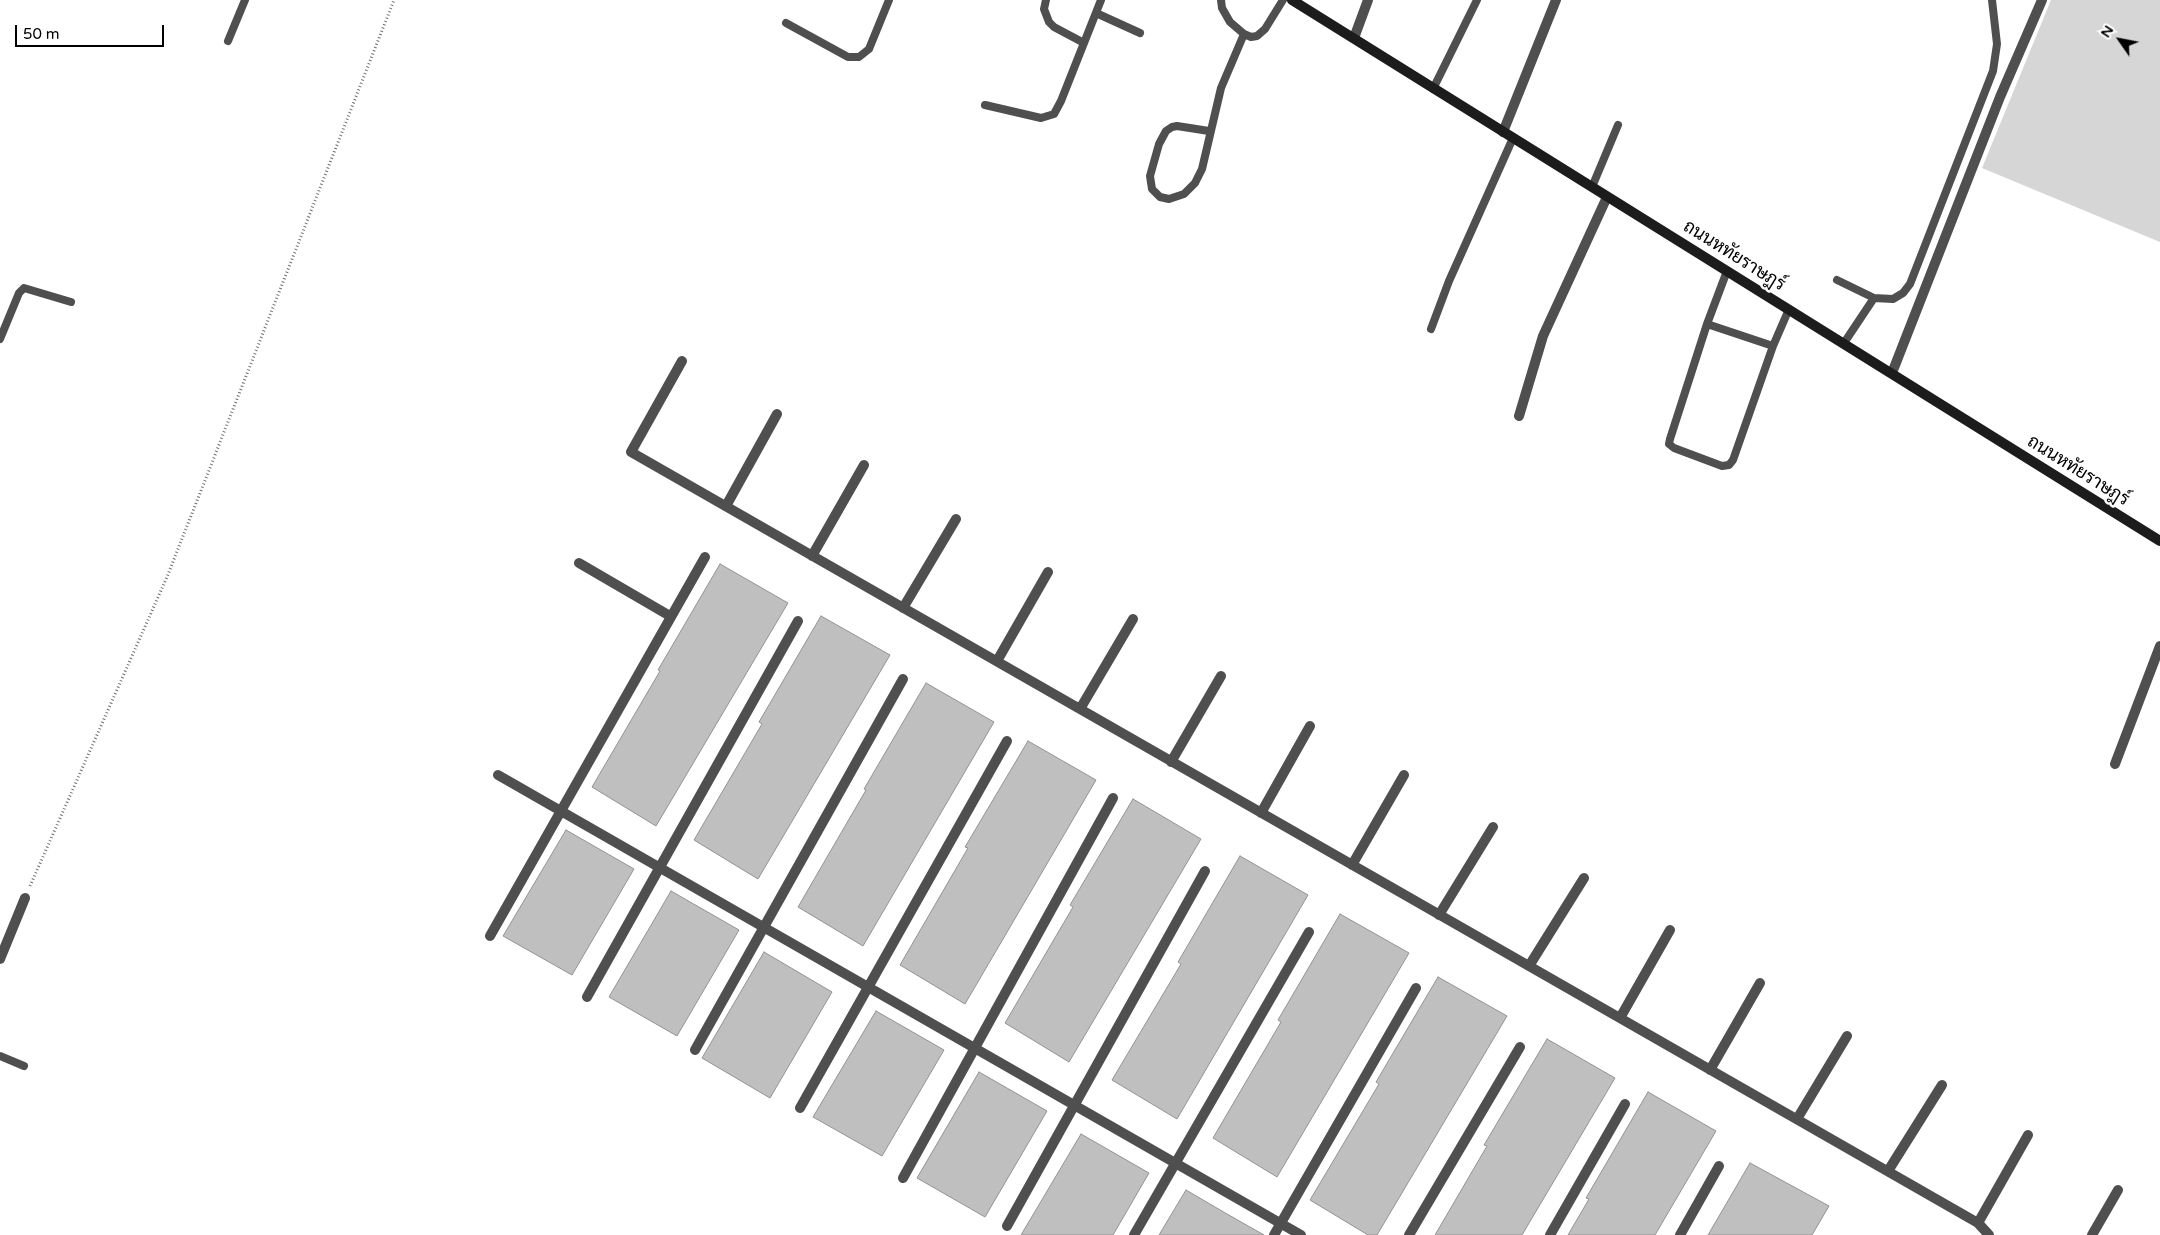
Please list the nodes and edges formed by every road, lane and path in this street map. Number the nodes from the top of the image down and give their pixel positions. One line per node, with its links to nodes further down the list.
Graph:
1 (245, 0): 19 (lane)
2 (394, 0): 73 (path)
3 (889, 0): 15 (lane)
4 (1046, 0): 20 (lane)
5 (1101, 0): 14 (lane)
6 (1221, 0): 17 (lane)
7 (1283, 0): 17 (lane)
8 (1292, 0): 18 (main road, ถนนหทัยราษฎร์)
9 (1368, 0): 18 (street)
10 (1477, 0): 21 (lane)
11 (1556, 0): 25 (street)
12 (1992, 0): 30 (lane)
13 (2042, 0): 39 (street)
14 (1096, 13): 16 (lane); 20 (lane)
15 (786, 23)
16 (1140, 33)
17 (1244, 34): 24 (lane)
18 (1354, 38): 21 (main road, ถนนหทัยราษฎร์)
19 (228, 40)
20 (1084, 43): 22 (lane)
21 (1432, 89): 25 (main road, ถนนหทัยราษฎร์)
22 (986, 104)
23 (1618, 125): 26 (lane)
24 (1209, 131): 24 (lane)
25 (1508, 135): 26 (main road, ถนนหทัยราษฎร์); 34 (lane)
26 (1592, 187): 27 (main road, ถนนหทัยราษฎร์)
27 (1608, 197): 28 (main road, ถนนหทัยราษฎร์); 41 (street)
28 (1727, 271): 32 (main road, ถนนหทัยราษฎร์); 33 (lane)
29 (1837, 280): 30 (lane)
30 (1874, 298): 36 (lane)
31 (72, 302): 35 (lane)
32 (1789, 309): 36 (main road, ถนนหทัยราษฎร์); 37 (lane)
33 (1707, 324): 37 (lane); 37 (lane)
34 (1431, 329)
35 (0, 339)
36 (1844, 343): 39 (main road, ถนนหทัยราษฎร์)
37 (1772, 346)
38 (682, 362): 43 (street)
39 (1892, 373): 45 (main road, ถนนหทัยราษฎร์)
40 (777, 414): 43 (street)
41 (1519, 416)
42 (864, 465): 46 (street)
43 (726, 506): 46 (street)
44 (956, 519): 50 (street)
45 (2160, 541)
46 (812, 556): 50 (street)
47 (705, 557): 51 (street)
48 (579, 563): 51 (street)
49 (1048, 572): 55 (street)
50 (903, 608): 55 (street)
51 (670, 616): 66 (street)
52 (1132, 619): 58 (street)
53 (798, 621): 70 (street)
54 (2160, 646): 62 (street)
55 (996, 661): 58 (street)
56 (1221, 676): 61 (street)
57 (903, 679): 75 (street)
58 (1080, 709): 61 (street)
59 (1310, 726): 67 (street)
60 (1007, 741): 82 (street)
61 (1171, 762): 67 (street)
62 (2115, 764)
63 (498, 775): 66 (street)
64 (1404, 775): 69 (street)
65 (1113, 798): 88 (street)
66 (561, 811): 70 (street); 78 (street)
67 (1262, 813): 69 (street)
68 (1493, 827): 74 (street)
69 (1352, 865): 74 (street)
70 (659, 867): 75 (street); 84 (street)
71 (1205, 871): 95 (street)
72 (1584, 878): 80 (street)
73 (25, 898): 79 (street)
74 (1439, 915): 80 (street)
75 (764, 927): 82 (street); 89 (street)
76 (1670, 930): 85 (street)
77 (1309, 932): 99 (street)
78 (490, 936)
79 (0, 958)
80 (1529, 966): 85 (street)
81 (1760, 983): 92 (street)
82 (868, 987): 88 (street); 96 (street)
83 (1416, 988): 104 (street)
84 (587, 997)
85 (1620, 1018): 92 (street)
86 (1846, 1036): 97 (street)
87 (1520, 1047): 110 (street)
88 (975, 1048): 95 (street); 102 (street)
89 (694, 1050)
90 (0, 1056): 91 (lane)
91 (24, 1066)
92 (1710, 1070): 97 (street)
93 (1942, 1085): 101 (street)
94 (1625, 1104): 111 (street)
95 (1074, 1105): 99 (street); 106 (street)
96 (800, 1108)
97 (1797, 1119): 101 (street)
98 (2028, 1135): 105 (street)
99 (1174, 1162): 104 (street); 107 (street)
100 (1719, 1166): 112 (street)
101 (1888, 1171): 105 (street)
102 (904, 1178)
103 (2118, 1190): 114 (street)
104 (1280, 1223): 108 (street); 109 (street)
105 (1978, 1223): 113 (street)
106 (1007, 1226)
107 (1134, 1235)
108 (1274, 1235)
109 (1301, 1235)
110 (1409, 1235)
111 (1550, 1235)
112 (1680, 1235)
113 (1989, 1235)
114 (2092, 1235)

